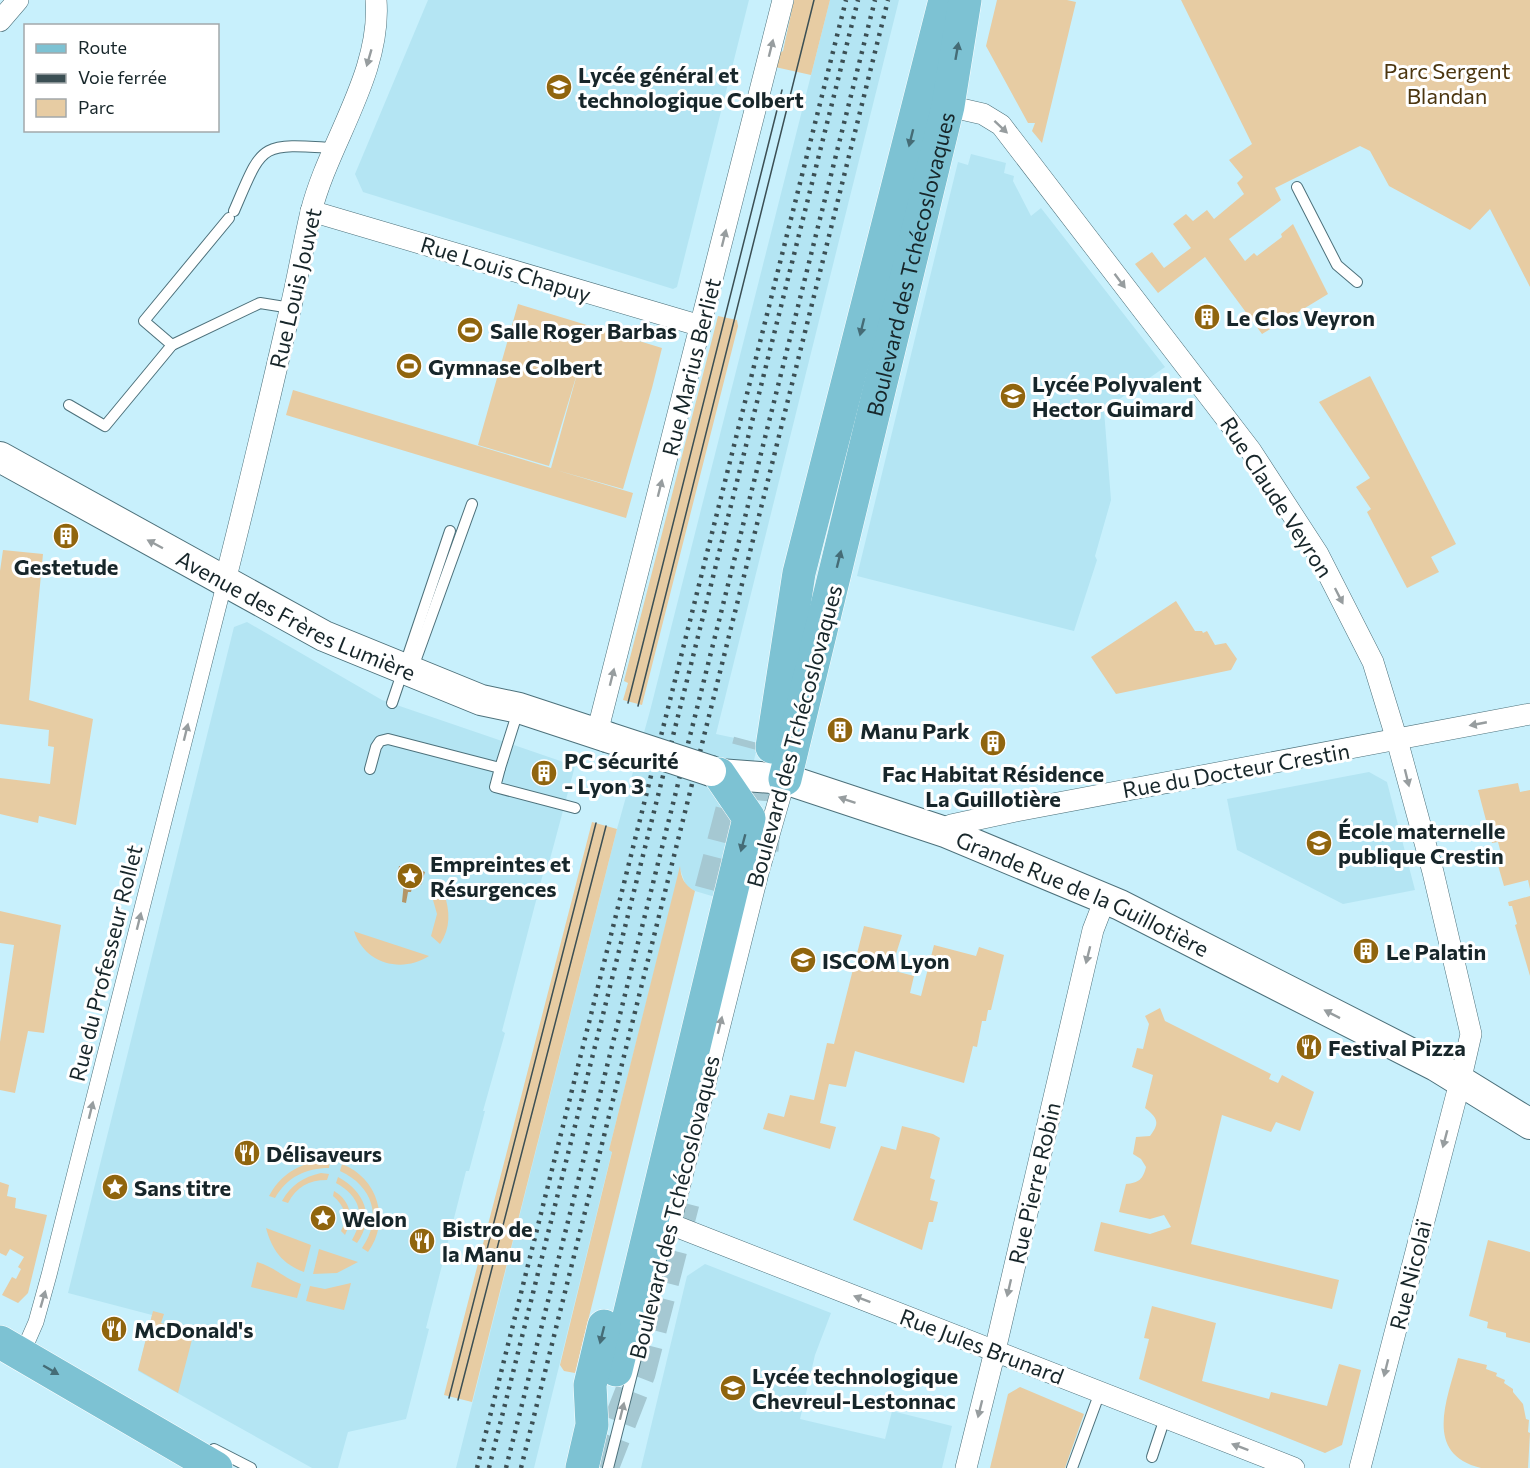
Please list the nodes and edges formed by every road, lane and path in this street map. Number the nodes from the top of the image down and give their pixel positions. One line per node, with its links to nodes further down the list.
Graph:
1 (18, 0): 6 (street)
2 (376, 0): 8 (street, Rue Louis Jouvet, one-way to 8)
3 (783, 0): 13 (street, Rue Marius Berliet, one-way to 3)
4 (945, 0): 7 (main road, Boulevard des Tchécoslovaques)
5 (965, 0): 7 (main road, Boulevard des Tchécoslovaques, one-way to 5)
6 (0, 21)
7 (936, 96): 25 (street, Rue Claude Veyron, one-way to 25); 26 (main road, Boulevard des Tchécoslovaques, one-way to 26); 30 (main road, Boulevard des Tchécoslovaques, one-way to 7)
8 (333, 148): 10 (street, Rue Louis Jouvet); 14 (lane)
9 (1297, 187): 11 (lane)
10 (311, 211): 12 (street, Rue Louis Jouvet); 13 (street, Rue Louis Chapuy)
11 (1357, 282)
12 (291, 308): 14 (lane); 19 (street, Rue Louis Jouvet)
13 (701, 326): 24 (street, Rue Marius Berliet, one-way to 13)
14 (172, 345): 15 (lane)
15 (69, 405)
16 (0, 457): 19 (main road, Avenue des Frères Lumière, one-way to 16)
17 (472, 504): 20 (lane)
18 (450, 531): 20 (lane)
19 (225, 581): 20 (main road, Avenue des Frères Lumière); 38 (street, Rue du Professeur Rollet, one-way to 19)
20 (408, 671): 21 (lane); 22 (main road, Avenue des Frères Lumière)
21 (392, 703)
22 (519, 708): 24 (main road, Avenue des Frères Lumière); 27 (lane)
23 (1530, 714): 25 (street, Rue du Docteur Crestin, one-way to 25)
24 (602, 735): 29 (main road, Grande Rue de la Guillotière, bridge)
25 (1397, 740): 32 (street, Rue du Docteur Crestin); 35 (street, Rue Claude Veyron, one-way to 35)
26 (761, 744)
27 (500, 768): 28 (lane); 31 (lane)
28 (370, 769)
29 (715, 773): 30 (main road, Grande Rue de la Guillotière); 40 (main road, one-way to 40)
30 (785, 778): 32 (main road, Grande Rue de la Guillotière, one-way to 30); 37 (street, Boulevard des Tchécoslovaques, one-way to 30)
31 (575, 808)
32 (945, 832): 34 (main road, Grande Rue de la Guillotière)
33 (711, 890): 40 (main road, one-way to 40)
34 (1105, 899): 35 (main road, Grande Rue de la Guillotière, one-way to 34); 39 (street, Rue Pierre Robin, one-way to 39)
35 (1460, 1082): 36 (main road, Grande Rue de la Guillotière); 55 (street, Rue Nicolaï, one-way to 55)
36 (1530, 1124)
37 (670, 1224): 39 (street, Rue Jules Brunard, one-way to 37); 51 (lane, Boulevard des Tchécoslovaques, one-way to 37)
38 (11, 1348): 42 (main road, one-way to 42)
39 (995, 1352): 41 (street, Rue Jules Brunard); 52 (street, Rue Pierre Robin, one-way to 52)
40 (603, 1378): 49 (main road); 50 (main road)
41 (1100, 1392): 43 (street, Rue Jules Brunard); 53 (lane)
42 (120, 1410): 44 (lane); 45 (main road); 47 (main road)
43 (1165, 1418): 46 (lane); 54 (street, Rue Jules Brunard, one-way to 43)
44 (167, 1426)
45 (210, 1456): 48 (lane)
46 (1152, 1457)
47 (177, 1468)
48 (251, 1468)
49 (566, 1468)
50 (582, 1468)
51 (608, 1468)
52 (966, 1468)
53 (1072, 1468)
54 (1294, 1468)
55 (1360, 1468)

